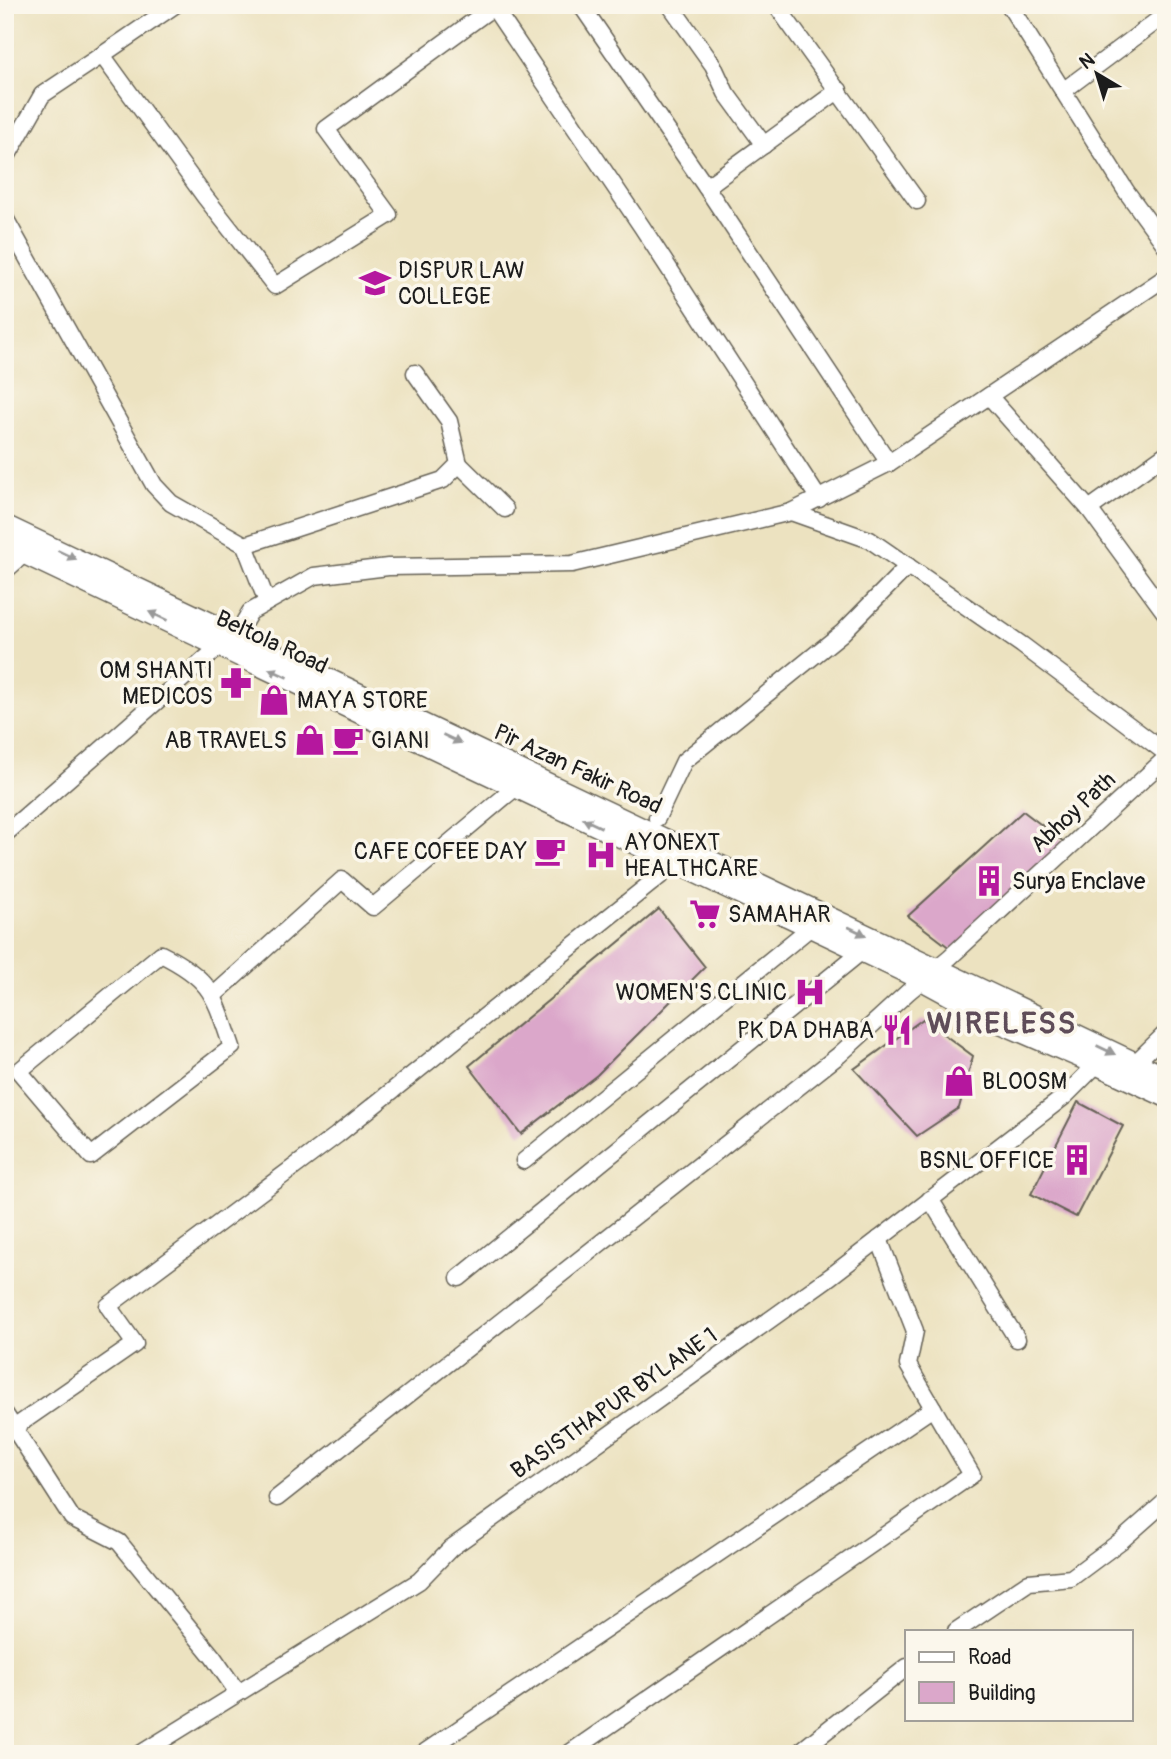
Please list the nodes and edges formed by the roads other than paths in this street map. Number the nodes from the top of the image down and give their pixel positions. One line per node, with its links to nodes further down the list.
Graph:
1 (175, 5): 8 (street)
2 (581, 5): 13 (street)
3 (670, 5): 11 (street)
4 (776, 5): 9 (street)
5 (1009, 5): 10 (street)
6 (492, 6): 8 (street); 23 (street)
7 (1166, 14): 10 (street)
8 (102, 55): 12 (street)
9 (839, 90): 11 (street); 14 (street)
10 (1063, 91): 16 (street)
11 (764, 145): 13 (street)
12 (5, 160)
13 (706, 187): 21 (street)
14 (917, 201)
15 (5, 218): 29 (street)
16 (1166, 246)
17 (1166, 277): 19 (street)
18 (415, 373): 22 (street)
19 (989, 396): 21 (street); 25 (street)
20 (1166, 454): 25 (street)
21 (889, 463): 23 (street)
22 (459, 464): 24 (street); 29 (street)
23 (818, 499): 26 (street)
24 (505, 509)
25 (1089, 509): 34 (street)
26 (791, 512): 31 (street); 33 (street)
27 (5, 526): 35 (main road, Pir Azan Fakir Road, one-way to 35)
28 (5, 544): 30 (main road, Beltola Road)
29 (245, 545): 33 (street)
30 (25, 553): 32 (street); 35 (main road, Beltola Road, one-way to 30)
31 (908, 566): 36 (street); 38 (street)
32 (5, 571)
33 (267, 602): 35 (street)
34 (1166, 614)
35 (228, 641): 37 (main road, Pir Azan Fakir Road); 39 (street)
36 (1166, 755): 43 (street, Abhoy Path)
37 (523, 781): 40 (main road, Pir Azan Fakir Road, one-way to 37); 43 (main road, Pir Azan Fakir Road, one-way to 43); 44 (street)
38 (657, 818)
39 (5, 834)
40 (676, 863): 41 (main road, Pir Azan Fakir Road); 56 (street)
41 (811, 927): 42 (main road, Pir Azan Fakir Road); 50 (street)
42 (862, 951): 43 (main road, Pir Azan Fakir Road); 53 (street)
43 (937, 969): 46 (main road, Pir Azan Fakir Road); 47 (main road, Pir Azan Fakir Road, one-way to 47); 57 (street, Abhoy Path)
44 (214, 995): 44 (street)
45 (1166, 1033): 47 (street)
46 (1097, 1064): 47 (main road, Pir Azan Fakir Road); 51 (street, BASISTHAPUR BYLANE 1)
47 (1128, 1069): 48 (main road, Pir Azan Fakir Road); 49 (main road, Pir Azan Fakir Road)
48 (1166, 1078)
49 (1166, 1096)
50 (524, 1161)
51 (930, 1199): 52 (street, BASISTHAPUR BYLANE 1); 54 (street)
52 (879, 1239): 55 (street); 61 (street, BASISTHAPUR BYLANE 1)
53 (459, 1278)
54 (1017, 1339)
55 (933, 1408): 63 (street); 64 (street)
56 (10, 1421): 61 (street)
57 (277, 1498)
58 (1166, 1501): 59 (street)
59 (957, 1630)
60 (905, 1669): 65 (street)
61 (238, 1693): 62 (street, BASISTHAPUR BYLANE 1)
62 (140, 1754)
63 (422, 1754)
64 (568, 1754)
65 (797, 1754)

